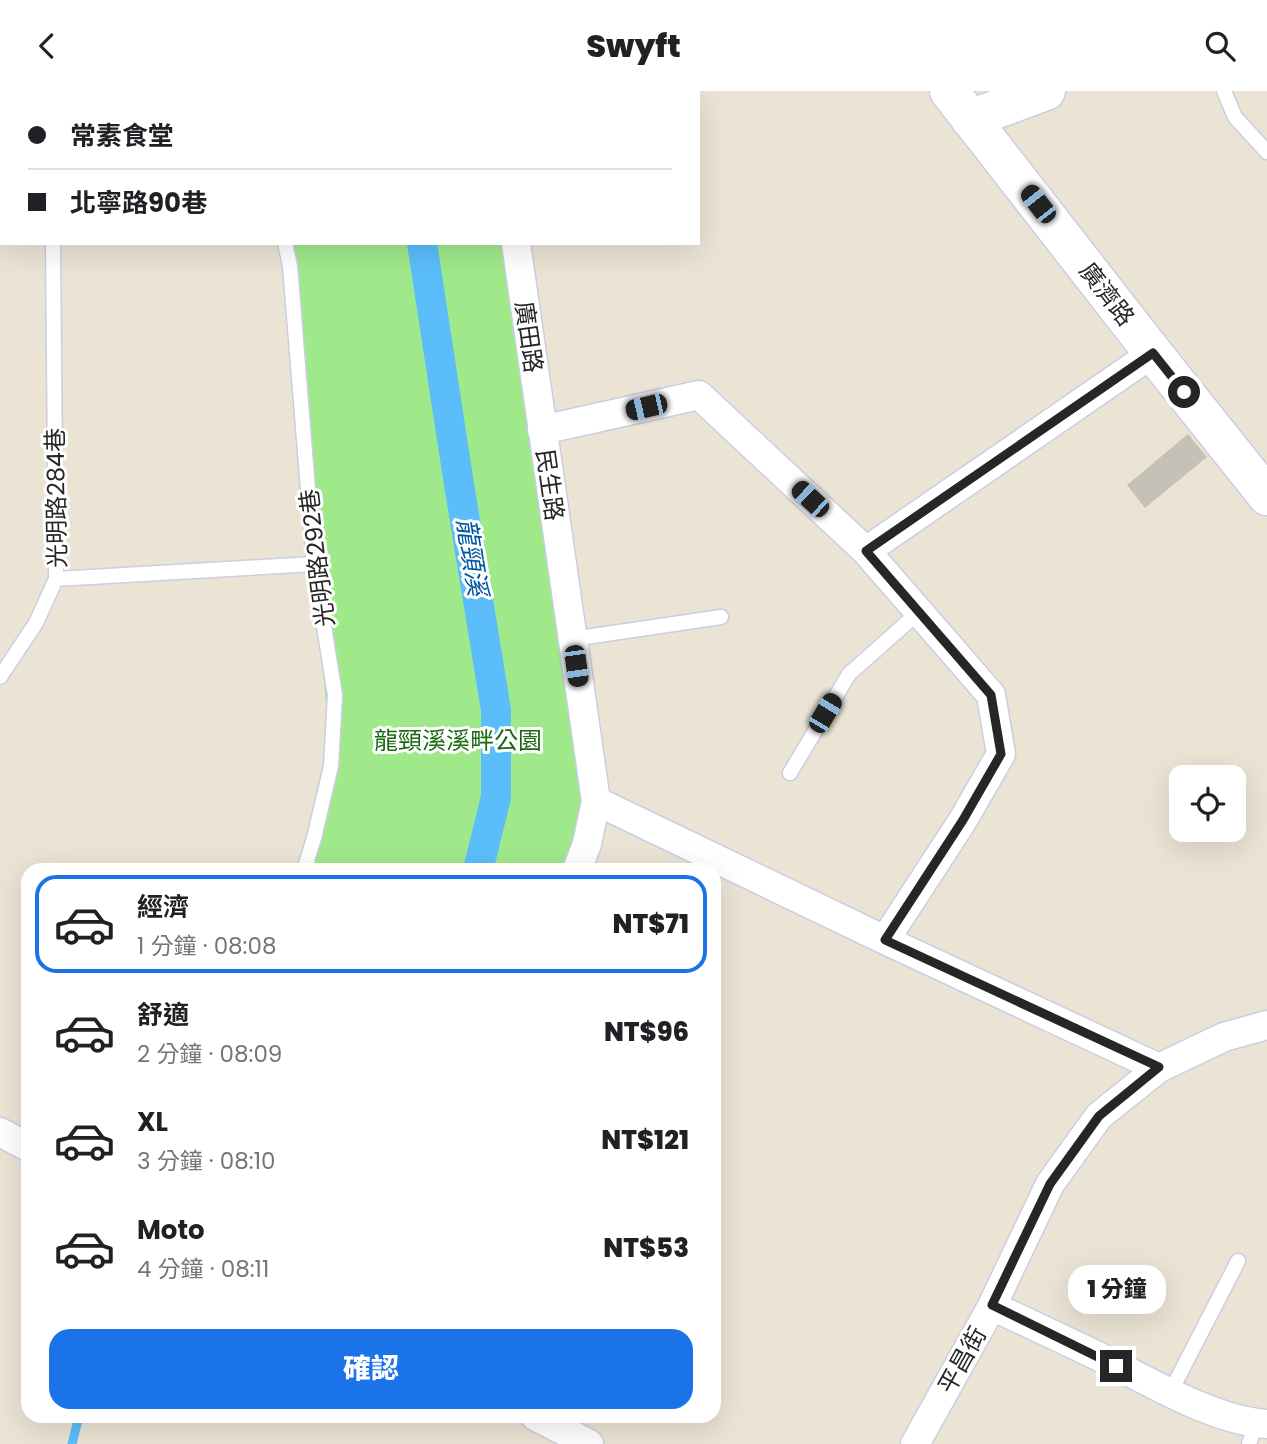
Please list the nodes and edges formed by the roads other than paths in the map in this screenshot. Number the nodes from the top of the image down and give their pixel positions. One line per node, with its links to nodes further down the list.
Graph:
1 (1046, 91): 3 (main road)
2 (1224, 91): 4 (lane)
3 (960, 105): 8 (main road, 廣濟路)
4 (1267, 152)
5 (53, 245): 13 (lane, 光明路284巷)
6 (285, 245): 12 (lane, 光明路292巷)
7 (516, 245): 9 (street, 廣田路)
8 (1153, 353): 10 (main road, 廣濟路); 11 (street)
9 (542, 430): 11 (street, 民生路); 16 (street, 民生路)
10 (1267, 496)
11 (866, 551): 14 (street, 民生路)
12 (314, 564): 13 (lane, 光明路284巷); 20 (lane, 光明路292巷)
13 (56, 579): 17 (lane)
14 (919, 612): 18 (lane); 22 (street, 民生路)
15 (721, 617): 16 (lane)
16 (572, 639): 19 (street, 民生路)
17 (0, 677)
18 (790, 773)
19 (596, 801): 21 (street, 民生路); 22 (street)
20 (306, 863)
21 (580, 863)
22 (885, 940): 24 (street)
23 (1267, 1025): 24 (street, 平昌街)
24 (1159, 1067): 28 (street, 平昌街)
25 (0, 1132): 26 (street)
26 (21, 1143)
27 (1238, 1261): 29 (lane)
28 (992, 1305): 29 (street); 33 (street, 平昌街)
29 (1170, 1393): 31 (street)
30 (548, 1423): 32 (street)
31 (1257, 1430)
32 (589, 1444)
33 (915, 1444)

